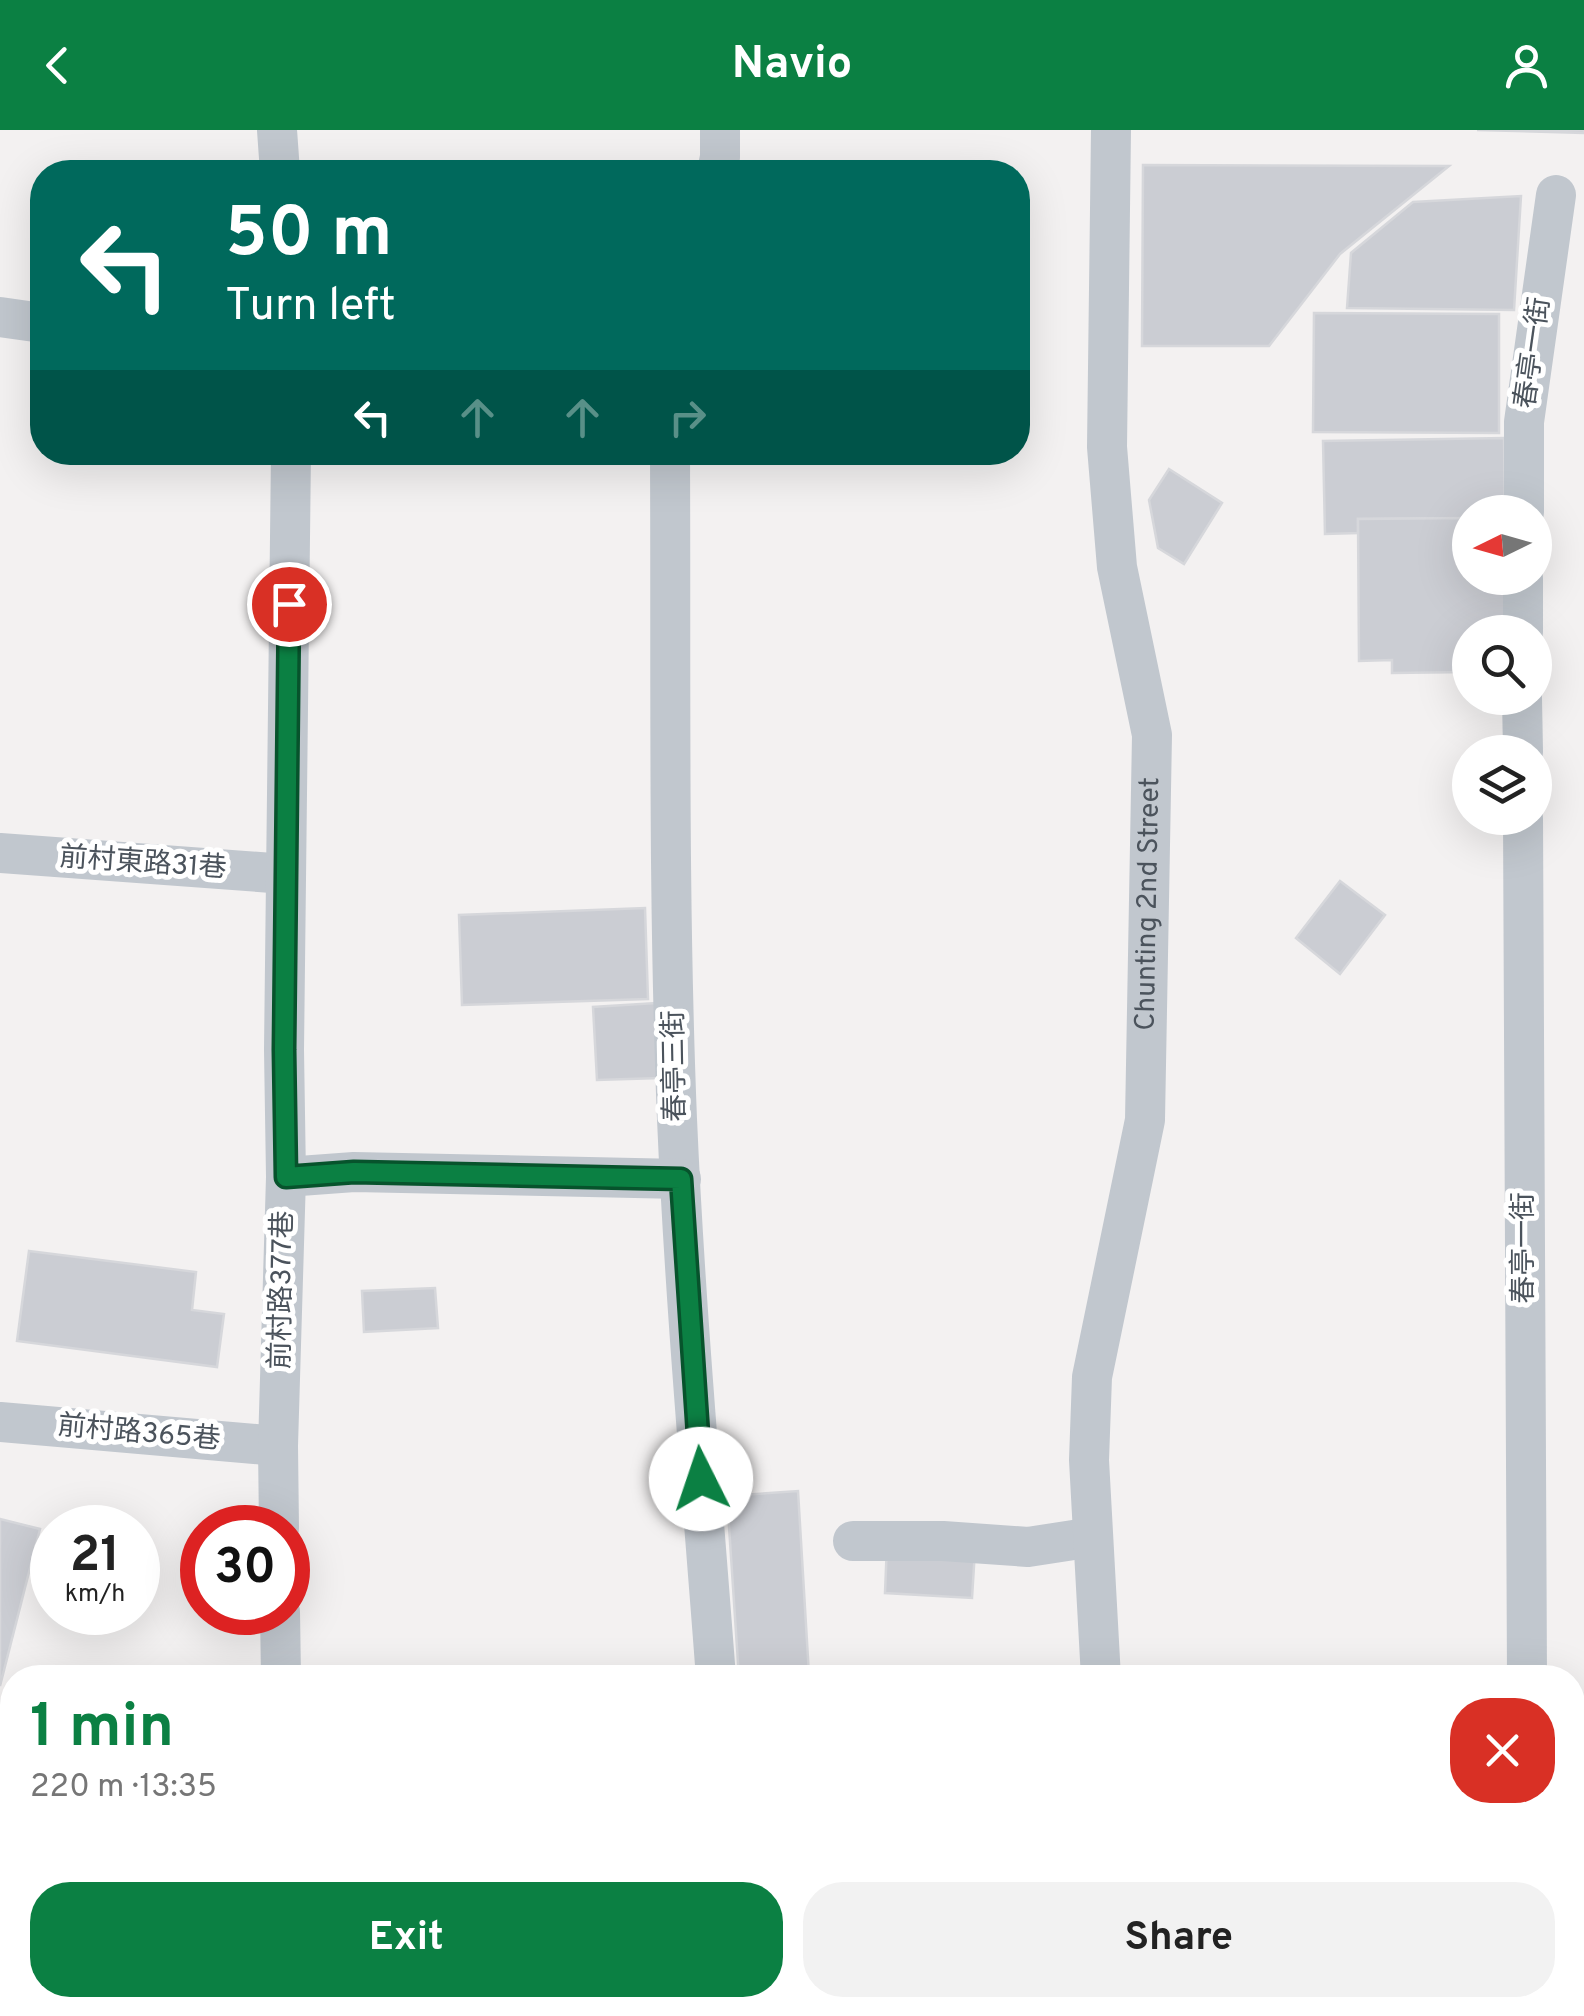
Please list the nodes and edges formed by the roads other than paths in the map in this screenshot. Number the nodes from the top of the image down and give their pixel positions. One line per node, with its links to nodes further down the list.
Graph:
1 (277, 130): 4 (street)
2 (720, 130): 5 (street)
3 (1111, 130): 20 (street, Chunting 2nd Street)
4 (279, 160)
5 (719, 160)
6 (1556, 195): 11 (street, 春亭一街)
7 (0, 317): 8 (street)
8 (30, 321)
9 (291, 465): 14 (street, 前村路377巷)
10 (670, 465): 16 (street, 春亭三街)
11 (1524, 495)
12 (1523, 835): 26 (street, 春亭一街)
13 (0, 854): 14 (street, 前村東路31巷)
14 (286, 874): 15 (street, 前村路377巷)
15 (286, 1177): 16 (street); 18 (street, 前村路377巷)
16 (681, 1179): 24 (street, 春亭三街)
17 (0, 1422): 18 (street, 前村路365巷)
18 (278, 1446): 19 (street, 前村路377巷)
19 (279, 1505)
20 (1093, 1537): 21 (street); 25 (street, Chunting 2nd Street)
21 (853, 1540)
22 (281, 1635): 23 (street)
23 (282, 1665)
24 (715, 1665)
25 (1100, 1665)
26 (1528, 1665)

